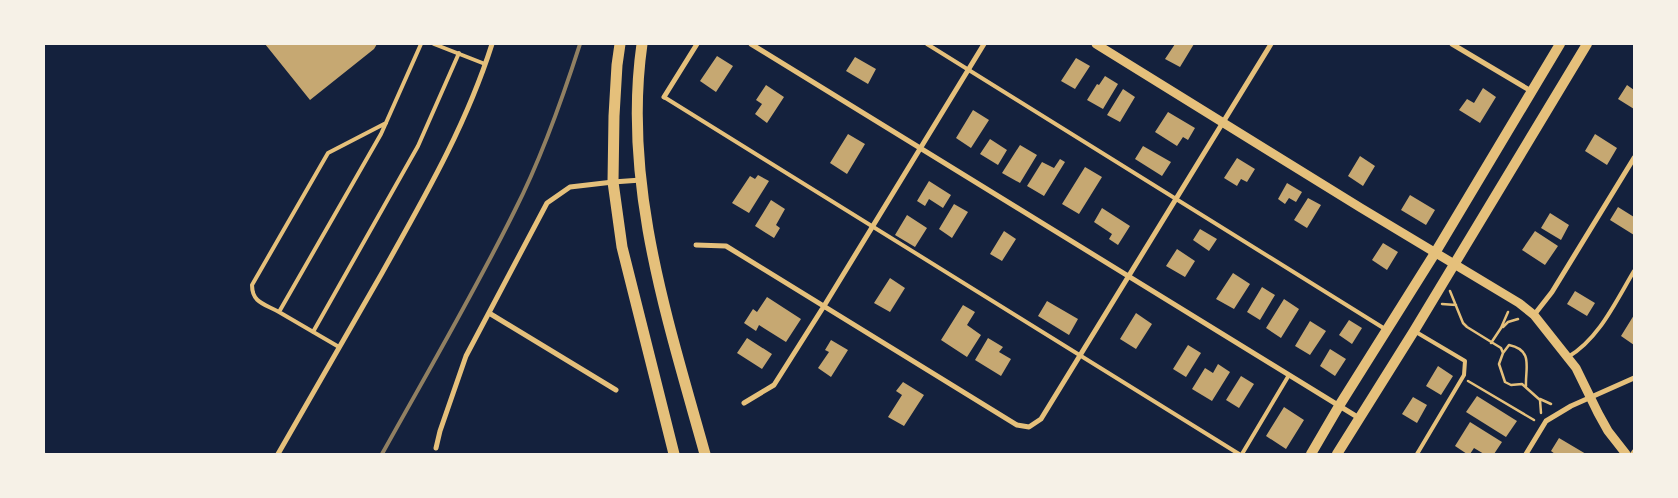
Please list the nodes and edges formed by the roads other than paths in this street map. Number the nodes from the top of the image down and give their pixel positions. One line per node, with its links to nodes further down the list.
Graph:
1 (422, 44): 21 (lane)
2 (434, 44): 15 (lane)
3 (492, 44): 16 (street)
4 (620, 44): 25 (main road)
5 (642, 44): 24 (main road)
6 (697, 44): 19 (street)
7 (751, 44): 22 (street)
8 (927, 44): 17 (lane)
9 (984, 44): 17 (street)
10 (1096, 44): 20 (street)
11 (1271, 44): 20 (street)
12 (1452, 44): 18 (street)
13 (1560, 44): 18 (main road)
14 (1587, 44): 30 (main road)
15 (459, 53): 16 (lane); 39 (lane)
16 (485, 64): 40 (street)
17 (969, 70): 22 (street); 26 (lane)
18 (1532, 91): 29 (main road)
19 (664, 97): 27 (lane)
20 (1223, 122): 26 (street); 29 (street)
21 (386, 123): 34 (lane); 34 (lane)
22 (921, 149): 27 (street); 32 (street)
23 (1634, 158): 36 (street)
24 (641, 180): 25 (street); 55 (main road)
25 (613, 182): 35 (street); 54 (main road)
26 (1177, 199): 32 (street); 37 (lane)
27 (873, 227): 33 (street); 41 (lane)
28 (696, 245): 33 (street)
29 (1435, 253): 30 (street); 37 (main road)
30 (1454, 264): 36 (street); 38 (main road)
31 (1634, 271): 42 (lane)
32 (1129, 278): 41 (street); 43 (street)
33 (824, 306): 41 (street); 47 (street)
34 (279, 312): 39 (lane)
35 (489, 313): 45 (street); 50 (street)
36 (1534, 315): 42 (street)
37 (1387, 330): 48 (main road)
38 (1414, 331): 49 (main road); 59 (lane)
39 (314, 332): 40 (lane)
40 (339, 347): 52 (street)
41 (1080, 356): 56 (lane)
42 (1568, 357): 46 (street)
43 (1289, 375): 48 (street); 56 (lane)
44 (1634, 378): 46 (street)
45 (616, 390)
46 (1590, 398): 60 (street); 61 (street)
47 (744, 403)
48 (1339, 406): 49 (street); 57 (main road)
49 (1360, 419): 58 (main road)
50 (436, 448): 53 (lane)
51 (1634, 451): 62 (lane)
52 (278, 454)
53 (435, 454)
54 (674, 454)
55 (705, 454)
56 (1241, 454)
57 (1312, 454)
58 (1338, 454)
59 (1417, 454)
60 (1526, 454)
61 (1626, 454)
62 (1632, 454)

